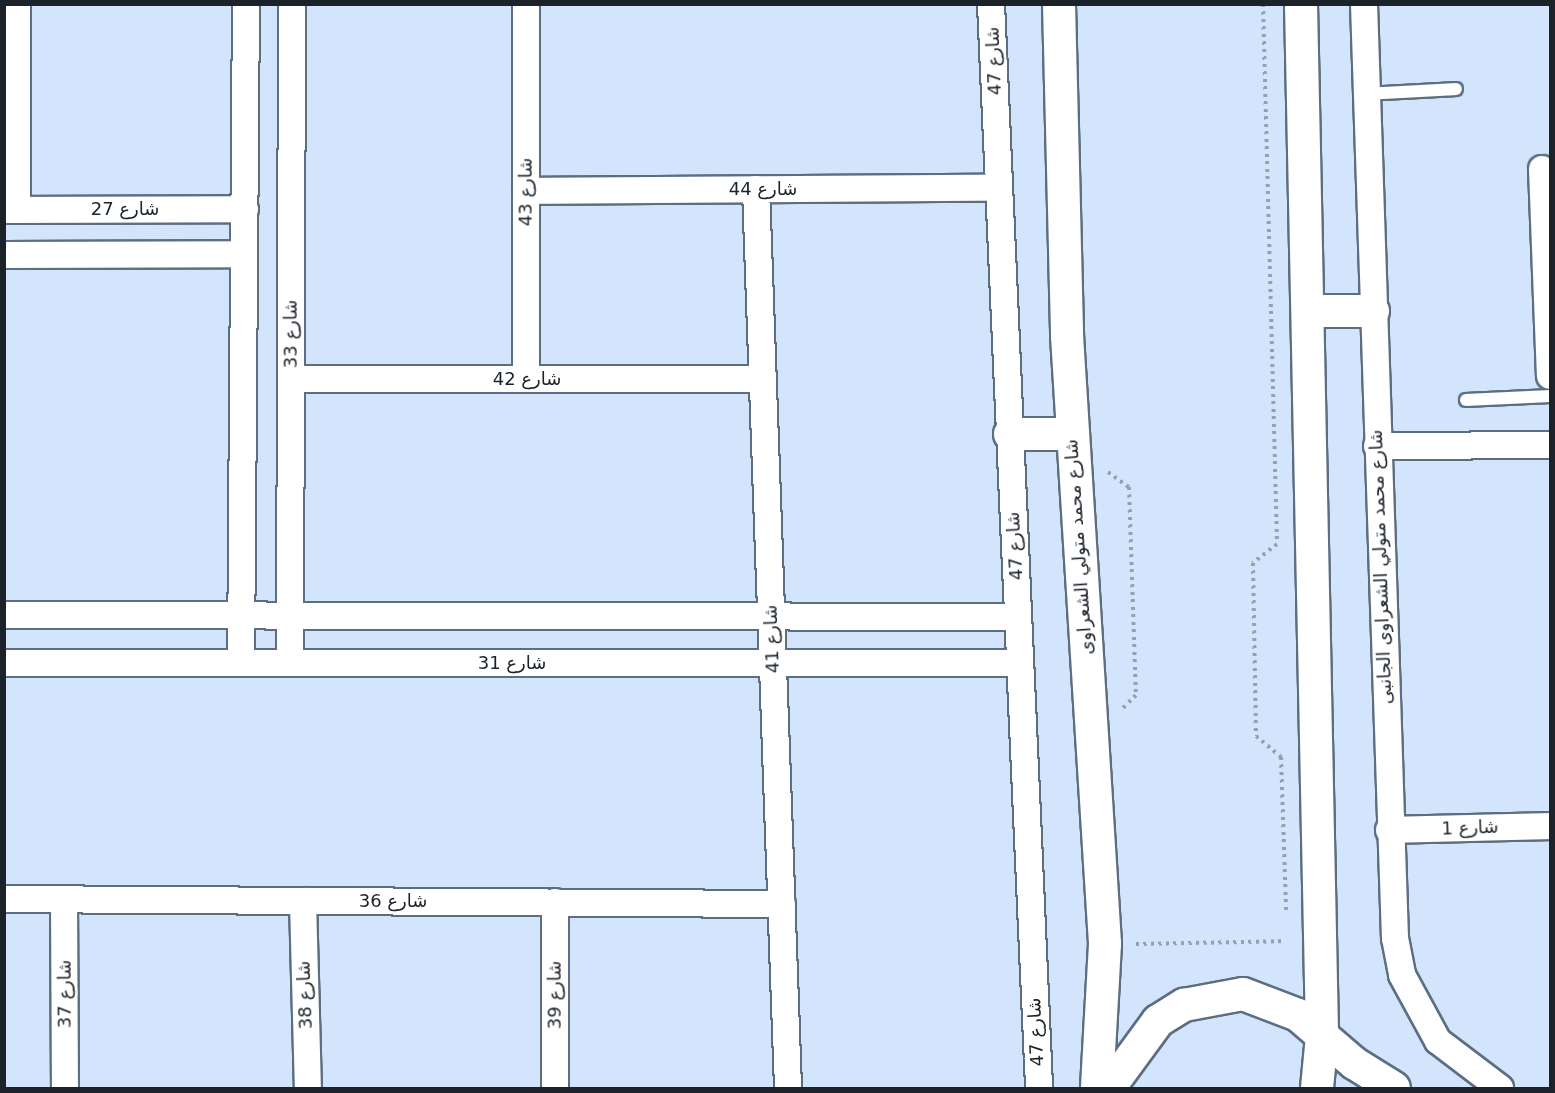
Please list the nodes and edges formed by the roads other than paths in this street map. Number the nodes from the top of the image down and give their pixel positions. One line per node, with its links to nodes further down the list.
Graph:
1 (16, 4): 16 (street)
2 (246, 4): 15 (street)
3 (292, 4): 24 (street, شارع 33)
4 (526, 4): 14 (street, شارع 43)
5 (991, 4): 12 (street, شارع 47)
6 (1059, 4): 28 (street, شارع محمد متولي الشعراوى)
7 (1301, 4): 19 (street)
8 (1364, 4): 10 (street, شارع محمد متولي الشعراوى الجانبى)
9 (1456, 89): 10 (lane)
10 (1366, 94): 20 (street, شارع محمد متولي الشعراوى الجانبى)
11 (1542, 169): 21 (street)
12 (999, 188): 13 (street, شارع 44); 27 (street, شارع 47)
13 (756, 189): 14 (street, شارع 44); 23 (street, شارع 41)
14 (526, 191): 22 (street, شارع 43)
15 (245, 209): 16 (street, شارع 27); 17 (street)
16 (11, 210)
17 (244, 254): 18 (street); 32 (street)
18 (4, 255)
19 (1309, 311): 20 (street); 48 (street)
20 (1373, 311): 30 (street, شارع محمد متولي الشعراوى الجانبى)
21 (1551, 376)
22 (526, 379): 23 (street, شارع 42); 24 (street, شارع 42)
23 (763, 379): 34 (street, شارع 41)
24 (291, 380): 33 (street, شارع 33)
25 (1551, 396): 26 (lane)
26 (1466, 400)
27 (1010, 434): 28 (street); 35 (street, شارع 47)
28 (1072, 434): 54 (street, شارع محمد متولي الشعراوى)
29 (1551, 445): 30 (street)
30 (1377, 446): 42 (street, شارع محمد متولي الشعراوى الجانبى)
31 (4, 615): 32 (street)
32 (241, 616): 33 (street); 37 (street)
33 (290, 616): 34 (street); 38 (street, شارع 33)
34 (771, 617): 35 (street); 40 (street, شارع 41)
35 (1018, 617): 39 (street, شارع 47)
36 (4, 663): 37 (street, شارع 31)
37 (241, 663): 38 (street, شارع 31)
38 (290, 663): 40 (street, شارع 31)
39 (1020, 663): 40 (street, شارع 31); 53 (street, شارع 47)
40 (773, 664): 47 (street, شارع 41)
41 (1551, 826): 42 (street, شارع 1)
42 (1389, 830): 58 (street, شارع محمد متولي الشعراوى الجانبى)
43 (4, 899): 44 (street, شارع 36)
44 (64, 900): 45 (street, شارع 36); 49 (street, شارع 37)
45 (303, 901): 46 (street, شارع 36); 50 (street, شارع 38)
46 (555, 902): 47 (street, شارع 36); 51 (street, شارع 39)
47 (782, 904): 52 (street, شارع 41)
48 (1322, 1036): 55 (street); 56 (street); 57 (street)
49 (66, 1089)
50 (308, 1089)
51 (555, 1089)
52 (789, 1089)
53 (1039, 1089)
54 (1097, 1089)
55 (1109, 1089)
56 (1317, 1089)
57 (1395, 1089)
58 (1500, 1089)

